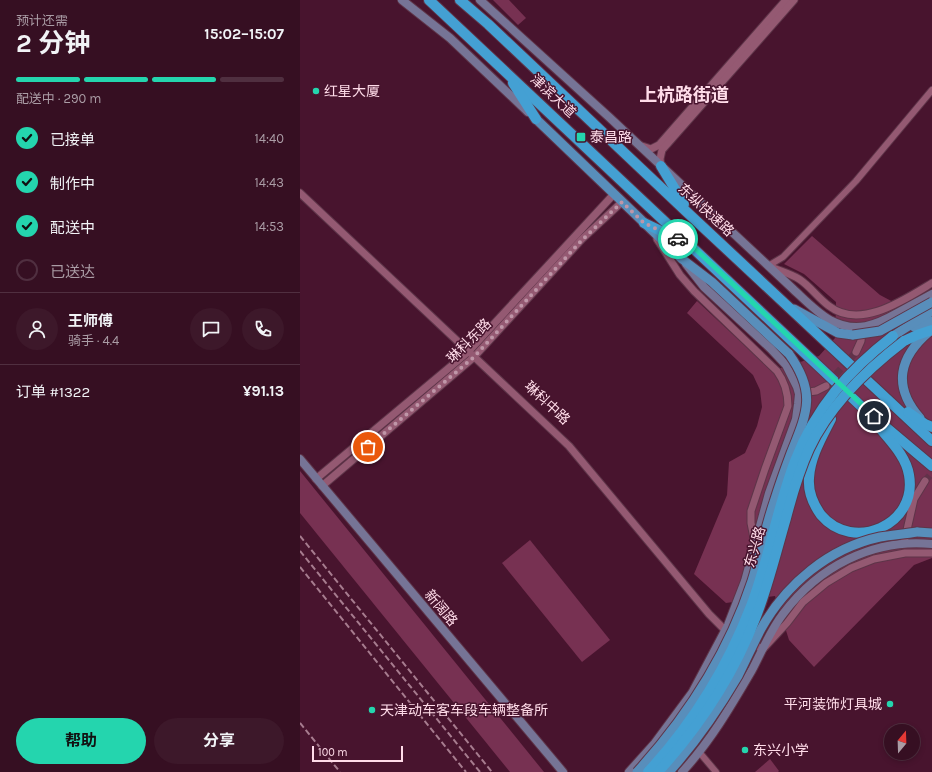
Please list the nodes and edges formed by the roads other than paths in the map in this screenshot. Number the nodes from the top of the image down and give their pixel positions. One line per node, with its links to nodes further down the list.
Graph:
1 (402, 0): 9 (main road, 津滨大道)
2 (429, 0): 7 (highway, 津滨大道)
3 (460, 0): 16 (highway, 东纵快速路)
4 (480, 0): 10 (main road)
5 (786, 0): 10 (street)
6 (794, 0): 11 (street)
7 (504, 70): 9 (highway); 18 (highway, 津滨大道)
8 (932, 90): 20 (street)
9 (536, 119): 14 (main road)
10 (638, 144): 11 (main road)
11 (662, 166): 16 (highway); 20 (main road)
12 (300, 188): 31 (street, 琳科中路)
13 (300, 192): 31 (street, 琳科中路)
14 (614, 194): 15 (main road); 31 (street, 琳科东路)
15 (622, 202): 17 (main road); 31 (street, 琳科东路)
16 (690, 215): 24 (highway, 东纵快速路)
17 (644, 223): 18 (highway); 19 (main road); 46 (street)
18 (691, 245): 36 (highway)
19 (682, 259): 34 (main road); 56 (main road, bridge)
20 (768, 266): 21 (street); 27 (main road)
21 (932, 282)
22 (932, 294): 27 (main road)
23 (932, 302): 24 (main road, bridge)
24 (786, 305): 33 (highway, 东纵快速路)
25 (932, 311): 29 (main road)
26 (932, 322): 29 (main road)
27 (862, 327): 30 (street)
28 (932, 330): 35 (highway, 东兴路, bridge); 37 (main road)
29 (893, 336): 57 (highway, 东兴路, bridge)
30 (856, 352)
31 (472, 353): 41 (street, 琳科东路); 43 (street, 琳科东路); 50 (street, 琳科中路)
32 (826, 386): 34 (street)
33 (880, 393): 37 (highway); 38 (highway, 东纵快速路)
34 (799, 394): 46 (main road)
35 (843, 398): 36 (highway, bridge); 58 (highway, 东兴路, bridge)
36 (862, 407): 40 (highway)
37 (928, 425)
38 (932, 441)
39 (300, 459): 41 (main road, 新阔路)
40 (932, 466)
41 (316, 479): 43 (main road, 新阔路)
42 (925, 481): 45 (street)
43 (322, 486): 54 (main road, 新阔路)
44 (932, 533): 59 (main road, bridge)
45 (904, 543): 47 (main road); 52 (main road)
46 (755, 544): 49 (main road)
47 (932, 544)
48 (932, 553): 52 (street)
49 (735, 608): 50 (main road); 51 (main road)
50 (727, 628): 51 (street, 琳科中路); 52 (street); 55 (main road)
51 (736, 629): 52 (main road)
52 (764, 646): 53 (main road)
53 (700, 753): 60 (main road); 61 (street)
54 (564, 772)
55 (629, 772)
56 (638, 772)
57 (648, 772)
58 (658, 772)
59 (669, 772)
60 (682, 772)
61 (716, 772)

